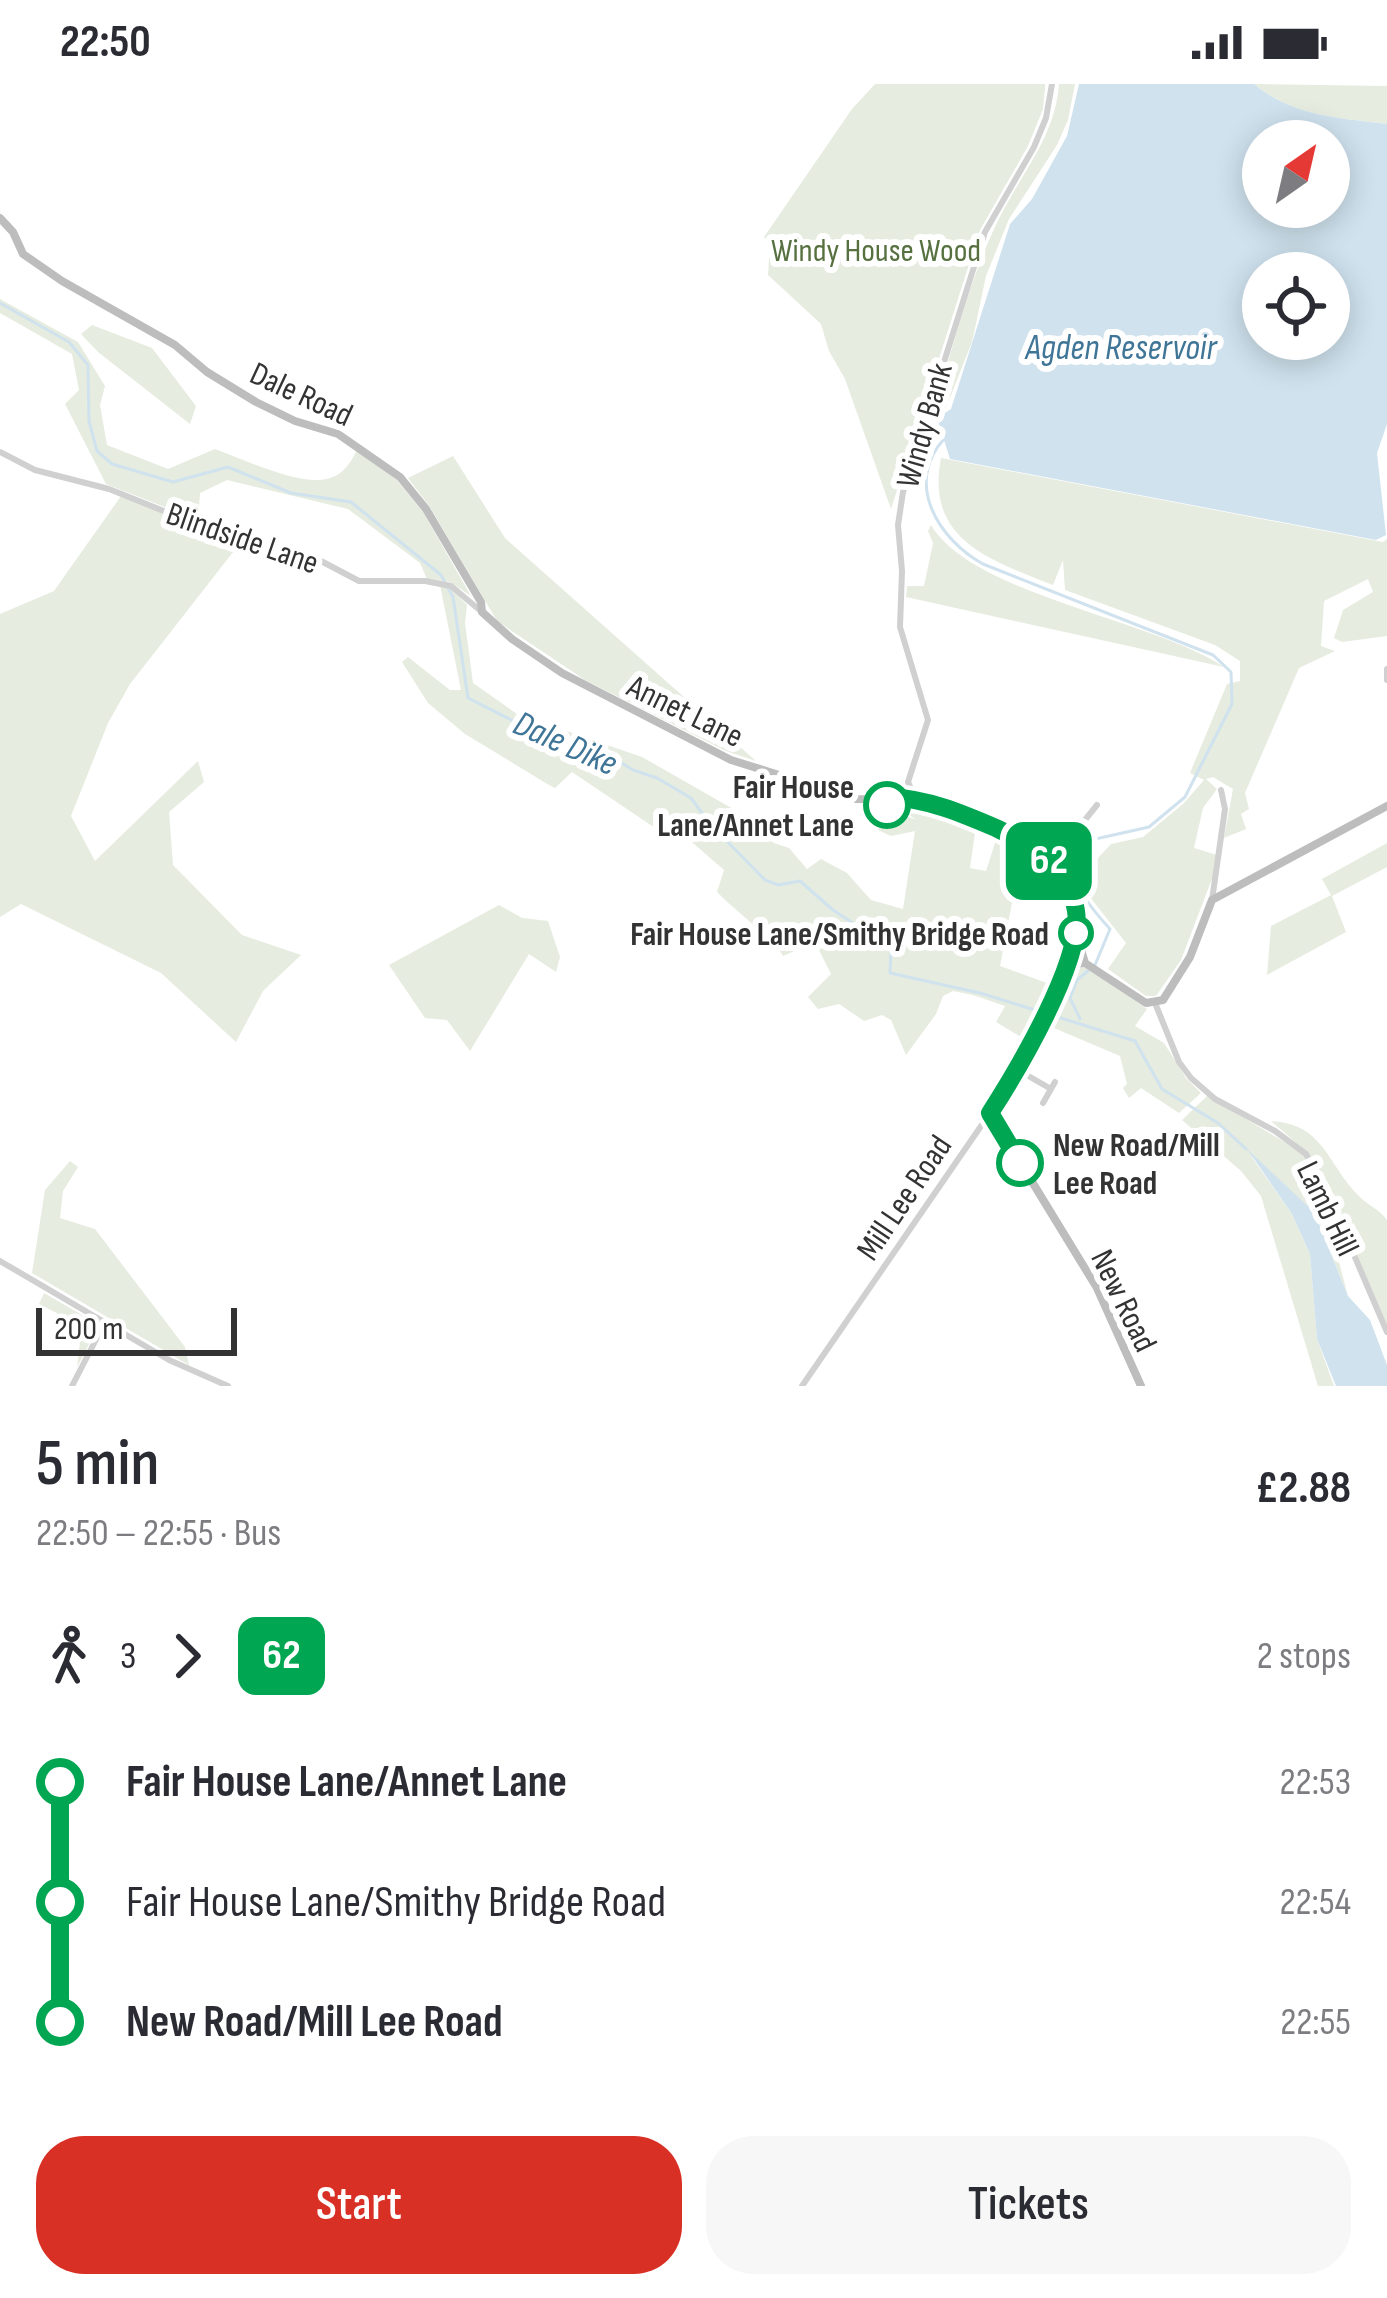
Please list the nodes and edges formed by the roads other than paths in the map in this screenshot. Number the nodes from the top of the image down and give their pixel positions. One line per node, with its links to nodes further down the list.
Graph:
1 (1052, 84): 7 (street, Windy Bank)
2 (0, 218): 4 (street, Dale Road)
3 (0, 452): 4 (street, Blindside Lane)
4 (482, 612): 9 (street, Annet Lane)
5 (1387, 669): 6 (street)
6 (1387, 680)
7 (908, 782): 9 (street, Windy Bank); 10 (street)
8 (1221, 790): 16 (street)
9 (893, 798): 10 (street, Annet Lane)
10 (915, 798): 14 (street, Annet Lane)
11 (1097, 805): 13 (street)
12 (1387, 806): 16 (street)
13 (1060, 850): 14 (street); 15 (street)
14 (1040, 851): 15 (street)
15 (1056, 872): 17 (street)
16 (1212, 900): 20 (street)
17 (1076, 934): 18 (street); 19 (street, Mill Lee Road)
18 (1086, 963): 19 (street); 20 (street)
19 (1065, 965): 21 (street, Mill Lee Road)
20 (1155, 1003): 26 (street, Lamb Hill)
21 (1018, 1070): 22 (street); 23 (street, Mill Lee Road)
22 (1042, 1103)
23 (990, 1113): 29 (street, Mill Lee Road); 30 (street, New Road)
24 (0, 1261): 25 (street)
25 (105, 1322): 27 (street); 28 (street)
26 (1387, 1332)
27 (72, 1386)
28 (228, 1386)
29 (802, 1386)
30 (1141, 1386)

